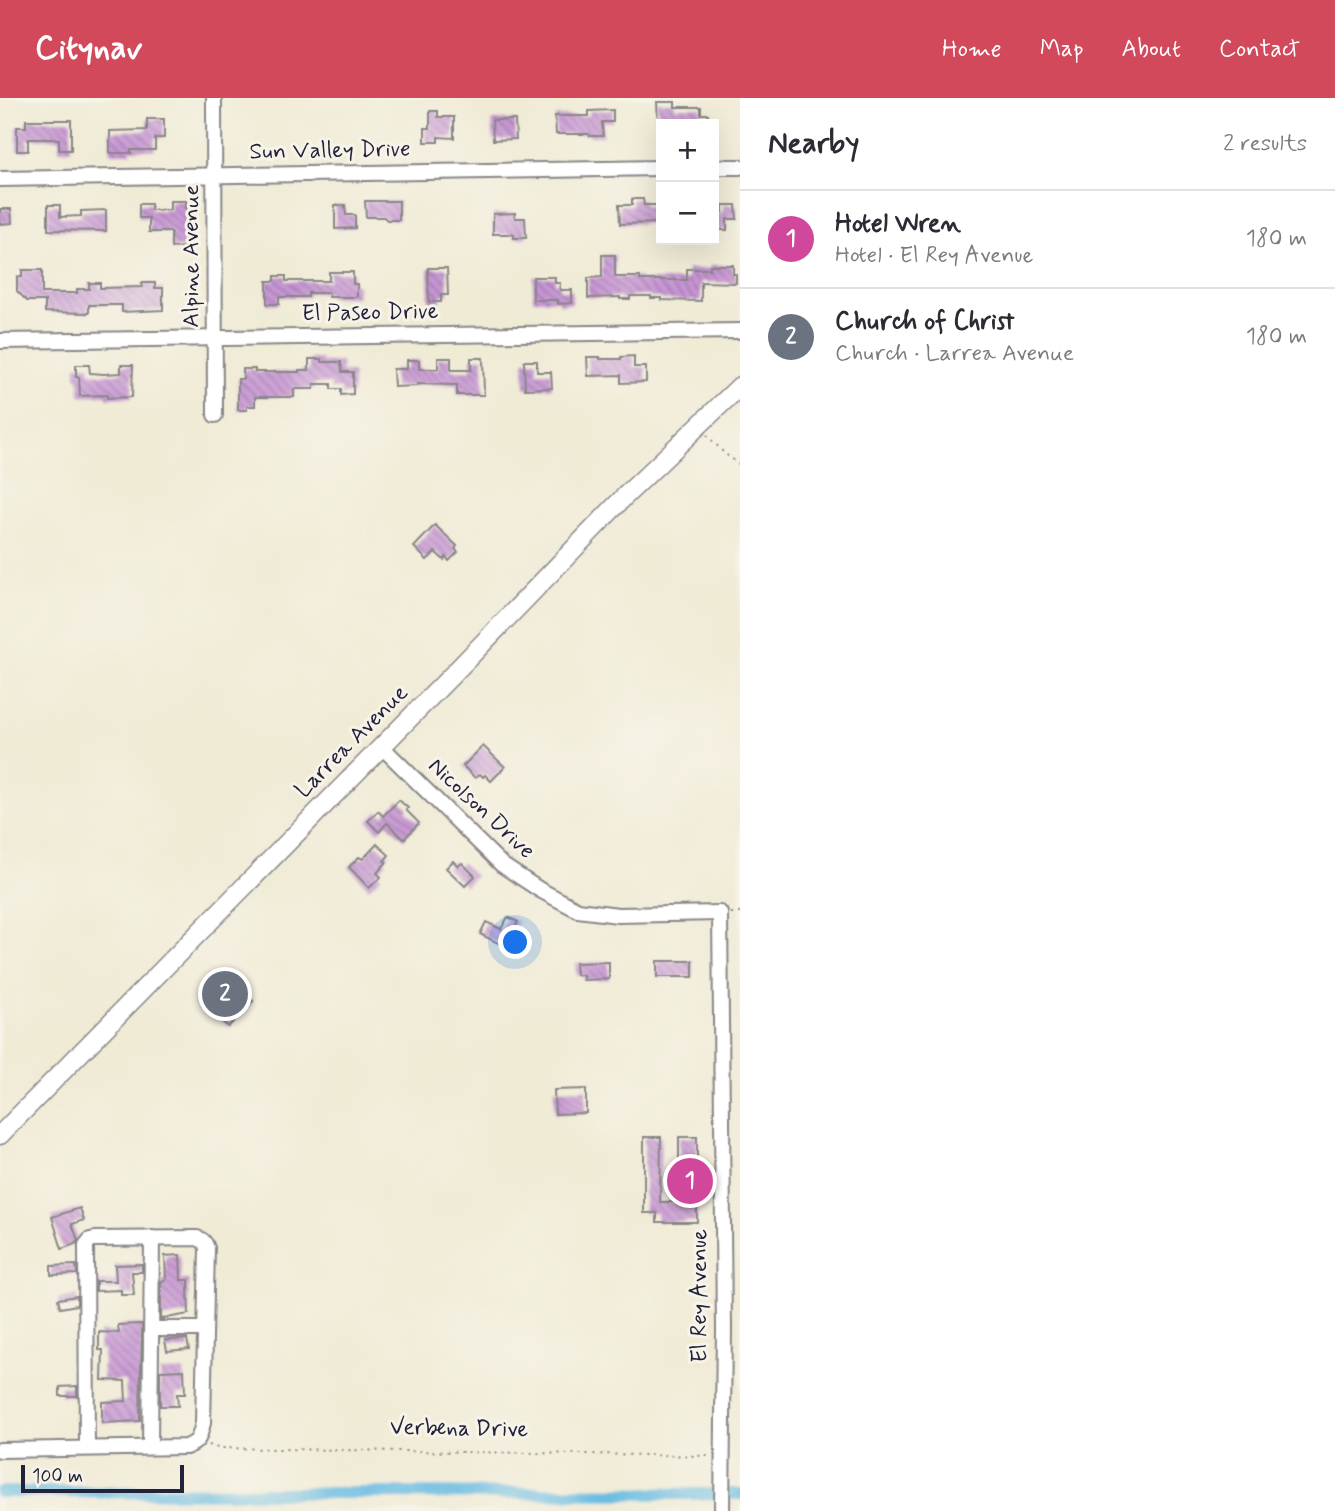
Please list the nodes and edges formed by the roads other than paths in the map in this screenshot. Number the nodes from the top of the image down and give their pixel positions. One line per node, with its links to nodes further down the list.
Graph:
1 (214, 98): 5 (street, Alpine Avenue)
2 (719, 167): 3 (street)
3 (740, 167)
4 (656, 168): 5 (street, Sun Valley Drive)
5 (215, 175): 6 (street, Sun Valley Drive); 8 (street, Alpine Avenue)
6 (0, 179)
7 (740, 331): 8 (street, El Paseo Drive)
8 (214, 337): 9 (street, El Paseo Drive); 11 (street, Alpine Avenue)
9 (0, 341)
10 (740, 386): 12 (main road, Larrea Avenue)
11 (215, 415)
12 (382, 747): 13 (street, Nicolson Drive); 14 (main road, Larrea Avenue)
13 (720, 913): 21 (street, El Rey Avenue)
14 (0, 1135)
15 (152, 1238): 16 (street); 17 (street); 19 (street)
16 (152, 1329): 17 (street); 18 (street)
17 (204, 1329): 18 (street)
18 (150, 1447): 19 (street)
19 (87, 1448): 20 (street)
20 (0, 1450)
21 (722, 1511)

